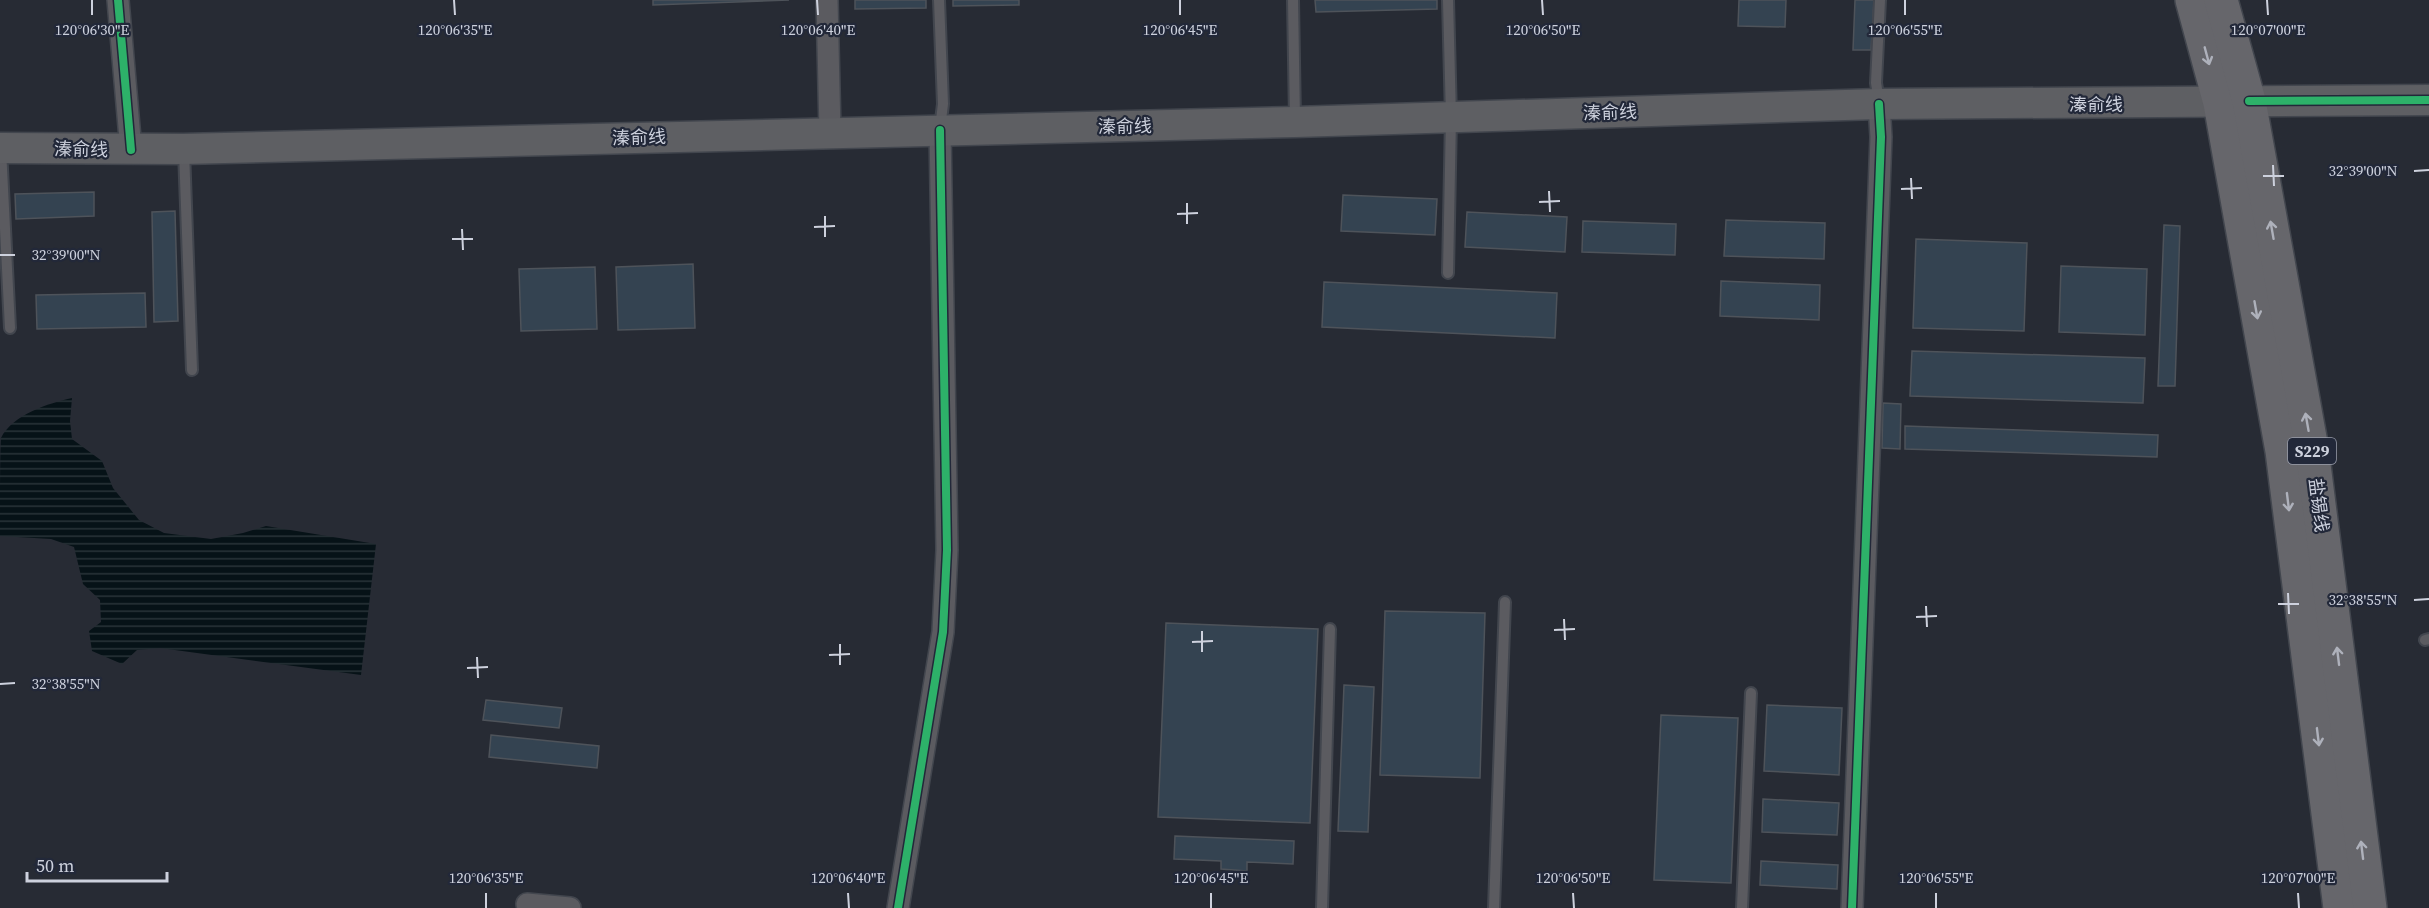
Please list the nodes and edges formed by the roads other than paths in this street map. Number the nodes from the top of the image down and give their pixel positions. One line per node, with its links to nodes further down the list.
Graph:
1 (118, 0): 19 (street)
2 (827, 0): 16 (street)
3 (939, 0): 15 (lane)
4 (1293, 0): 14 (lane)
5 (1448, 0): 13 (lane)
6 (1880, 0): 12 (lane)
7 (2192, 0): 11 (main road, 盐锡线 / S229, one-way to 11)
8 (2221, 0): 11 (main road, 盐锡线 / S229)
9 (2429, 75): 10 (main road)
10 (2417, 100): 11 (main road, 溱俞线)
11 (2234, 102): 12 (main road, 溱俞线); 33 (main road, 盐锡线 / S229, one-way to 33); 34 (main road, 盐锡线 / S229, one-way to 11)
12 (1879, 104): 13 (main road, 溱俞线); 32 (street)
13 (1451, 117): 14 (main road, 溱俞线); 20 (lane)
14 (1295, 122): 15 (main road, 溱俞线)
15 (940, 130): 16 (main road, 溱俞线); 28 (street)
16 (830, 132): 18 (main road, 溱俞线)
17 (0, 148): 19 (main road, 溱俞线); 21 (lane)
18 (183, 149): 19 (main road, 溱俞线); 22 (lane)
19 (131, 150)
20 (1448, 273)
21 (10, 328)
22 (192, 370)
23 (1505, 602): 30 (lane)
24 (1330, 629): 29 (lane)
25 (1751, 693): 31 (lane)
26 (527, 904): 27 (street)
27 (570, 908)
28 (898, 908)
29 (1322, 908)
30 (1494, 908)
31 (1742, 908)
32 (1852, 908)
33 (2340, 908)
34 (2370, 908)

